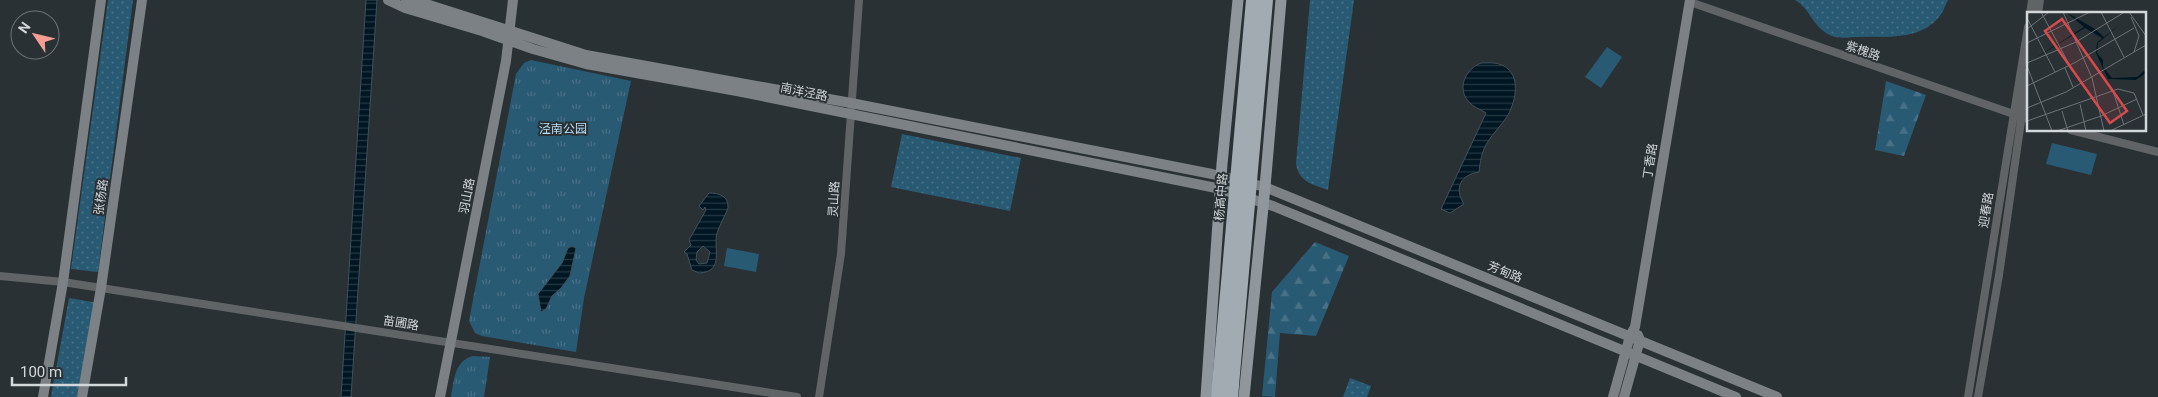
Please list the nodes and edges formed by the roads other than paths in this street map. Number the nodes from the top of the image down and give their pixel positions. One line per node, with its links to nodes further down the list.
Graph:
1 (101, 0): 24 (main road)
2 (142, 0): 25 (main road, 张杨路)
3 (388, 0): 12 (main road, 南洋泾路)
4 (406, 0): 12 (main road, 南洋泾路)
5 (513, 0): 12 (main road, 羽山路)
6 (860, 0): 15 (street, 灵山路)
7 (1238, 0): 19 (main road, 杨高中路)
8 (1253, 0): 29 (highway, 杨高中路, bridge)
9 (1266, 0): 29 (highway, 杨高中路, bridge)
10 (1280, 0): 20 (main road)
11 (1690, 1): 16 (street, 紫槐路); 26 (main road, 丁香路)
12 (510, 36): 15 (main road, 南洋泾路); 27 (main road, 羽山路)
13 (2027, 40): 16 (street, 迎春路)
14 (2027, 78): 16 (street, 迎春路)
15 (851, 109): 19 (main road, 南洋泾路); 21 (main road, 南洋泾路); 34 (street, 灵山路)
16 (2021, 117): 41 (street, 迎春路); 42 (street, 迎春路)
17 (2075, 131): 18 (street)
18 (2158, 152)
19 (1221, 176): 20 (main road, 芳甸路); 21 (main road, 杨高中路)
20 (1265, 188): 22 (main road); 26 (main road, 芳甸路)
21 (1221, 189): 22 (main road); 35 (main road, 杨高中路)
22 (1263, 207): 28 (main road); 36 (main road)
23 (0, 276): 24 (street, 苗圃路)
24 (63, 282): 25 (street, 苗圃路); 30 (main road)
25 (101, 288): 27 (street, 苗圃路); 31 (main road, 张杨路)
26 (1635, 335): 28 (main road, 丁香路); 40 (main road, 芳甸路)
27 (451, 343): 32 (main road, 羽山路); 33 (street, 苗圃路)
28 (1630, 354): 37 (main road, 丁香路); 38 (main road, 丁香路); 39 (main road)
29 (1225, 391)
30 (42, 397)
31 (82, 397)
32 (440, 397)
33 (797, 397)
34 (819, 397)
35 (1206, 397)
36 (1244, 397)
37 (1614, 397)
38 (1624, 397)
39 (1736, 397)
40 (1777, 397)
41 (1968, 397)
42 (1978, 397)

